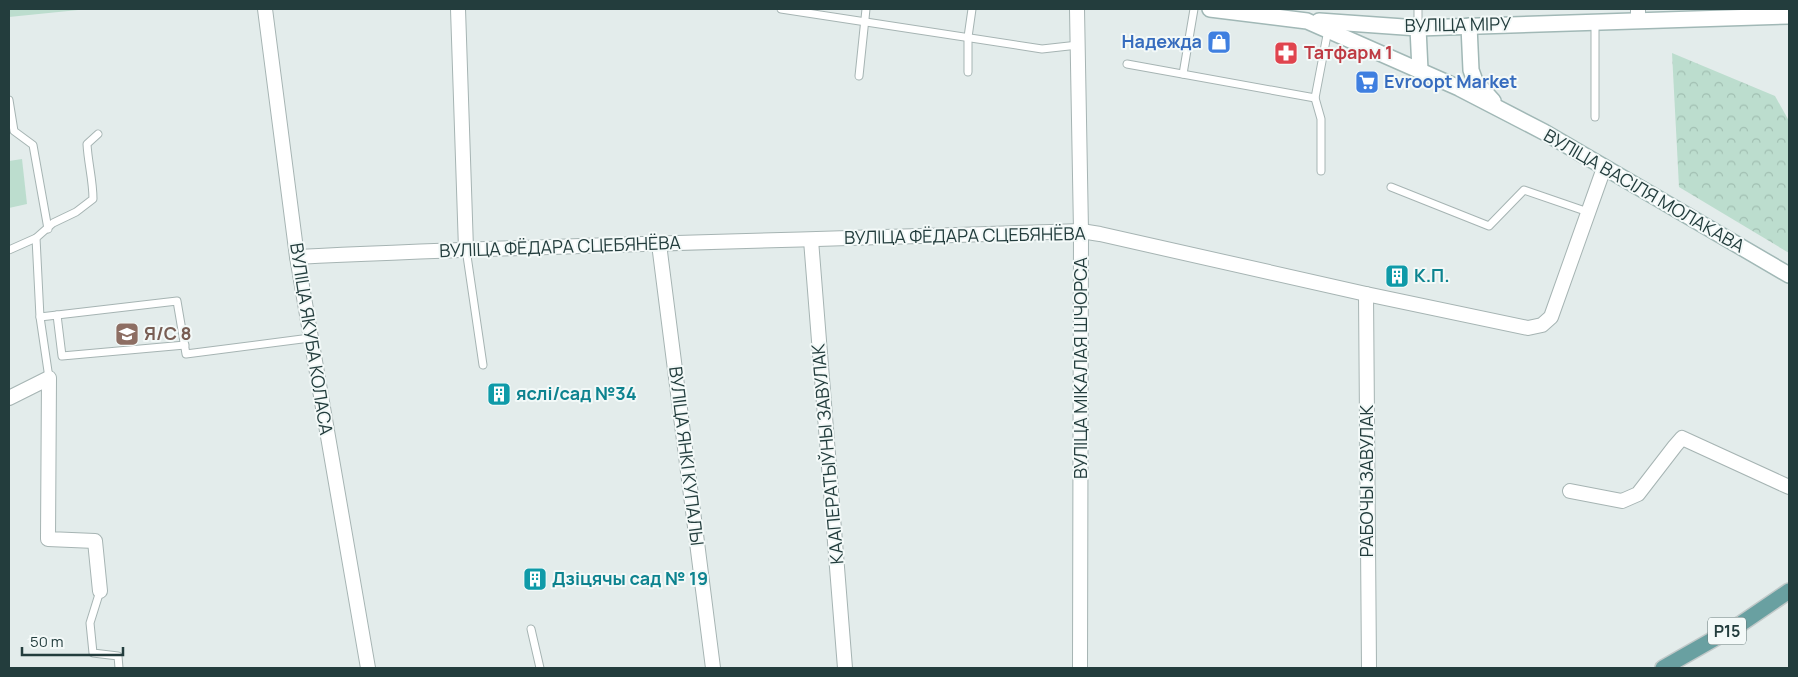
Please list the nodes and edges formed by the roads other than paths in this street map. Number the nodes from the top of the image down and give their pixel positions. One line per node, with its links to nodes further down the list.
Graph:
1 (265, 9): 41 (street, ВУЛІЦА ЯКУБА КОЛАСА)
2 (458, 9): 39 (street)
3 (781, 9): 13 (lane)
4 (866, 9): 13 (lane)
5 (972, 9): 18 (lane)
6 (1077, 9): 19 (street, ВУЛІЦА МІКАЛАЯ ШЧОРСА)
7 (1194, 9): 23 (lane)
8 (1210, 9): 12 (street, ВУЛІЦА ВАСІЛЯ МОЛАКАВА)
9 (1418, 9): 16 (lane)
10 (1638, 15): 11 (street, ВУЛІЦА МІРУ); 14 (street, ВУЛІЦА МІРУ)
11 (1789, 16)
12 (1307, 21): 16 (street, ВУЛІЦА МІРУ); 17 (street, ВУЛІЦА ВАСІЛЯ МОЛАКАВА)
13 (865, 22): 18 (lane); 24 (lane)
14 (1595, 22): 15 (street, ВУЛІЦА МІРУ); 28 (lane)
15 (1469, 26): 16 (street, ВУЛІЦА МІРУ); 27 (street, ВУЛІЦА ВАСІЛЯ МОЛАКАВА)
16 (1418, 28): 21 (street)
17 (1328, 30): 21 (street, ВУЛІЦА ВАСІЛЯ МОЛАКАВА); 25 (lane)
18 (968, 37): 19 (lane); 22 (lane)
19 (1078, 45): 35 (street, ВУЛІЦА МІКАЛАЯ ШЧОРСА)
20 (1127, 64): 23 (lane)
21 (1420, 70): 27 (street, ВУЛІЦА ВАСІЛЯ МОЛАКАВА)
22 (968, 72)
23 (1183, 74): 25 (lane)
24 (859, 76)
25 (1315, 98): 31 (lane)
26 (9, 100): 34 (lane)
27 (1499, 108): 30 (street, ВУЛІЦА ВАСІЛЯ МОЛАКАВА)
28 (1595, 117)
29 (98, 134): 34 (lane)
30 (1604, 168): 33 (street, ВУЛІЦА ФЁДАРА СЦЕБЯНЁВА); 42 (street, ВУЛІЦА ВАСІЛЯ МОЛАКАВА)
31 (1321, 171)
32 (1391, 187): 33 (lane)
33 (1588, 212): 43 (street, ВУЛІЦА ФЁДАРА СЦЕБЯНЁВА)
34 (48, 229): 36 (lane)
35 (1081, 231): 37 (street, ВУЛІЦА ФЁДАРА СЦЕБЯНЁВА); 43 (street, ВУЛІЦА ФЁДАРА СЦЕБЯНЁВА); 61 (street, ВУЛІЦА МІКАЛАЯ ШЧОРСА)
36 (36, 238): 40 (lane); 45 (lane)
37 (811, 240): 38 (street, ВУЛІЦА ФЁДАРА СЦЕБЯНЁВА); 60 (street, КААПЕРАТЫЎНЫ ЗАВУЛАК)
38 (658, 244): 39 (street, ВУЛІЦА ФЁДАРА СЦЕБЯНЁВА); 59 (street, ВУЛІЦА ЯНКІ КУПАЛЫ)
39 (466, 249): 41 (street, ВУЛІЦА ФЁДАРА СЦЕБЯНЁВА); 48 (lane)
40 (9, 250)
41 (297, 257): 46 (street, ВУЛІЦА ЯКУБА КОЛАСА)
42 (1789, 275)
43 (1366, 294): 62 (street, РАБОЧЫ ЗАВУЛАК)
44 (57, 315): 45 (lane); 47 (lane); 47 (lane)
45 (40, 317): 49 (lane)
46 (310, 338): 47 (lane); 57 (street, ВУЛІЦА ЯКУБА КОЛАСА)
47 (185, 345)
48 (483, 365)
49 (49, 378): 50 (street); 53 (street)
50 (9, 398)
51 (1789, 486): 52 (street)
52 (1570, 491)
53 (100, 591): 56 (lane)
54 (1789, 591): 63 (main road, Р15)
55 (532, 629): 58 (lane)
56 (119, 668)
57 (368, 668)
58 (540, 668)
59 (713, 668)
60 (845, 668)
61 (1080, 668)
62 (1369, 668)
63 (1663, 668)

